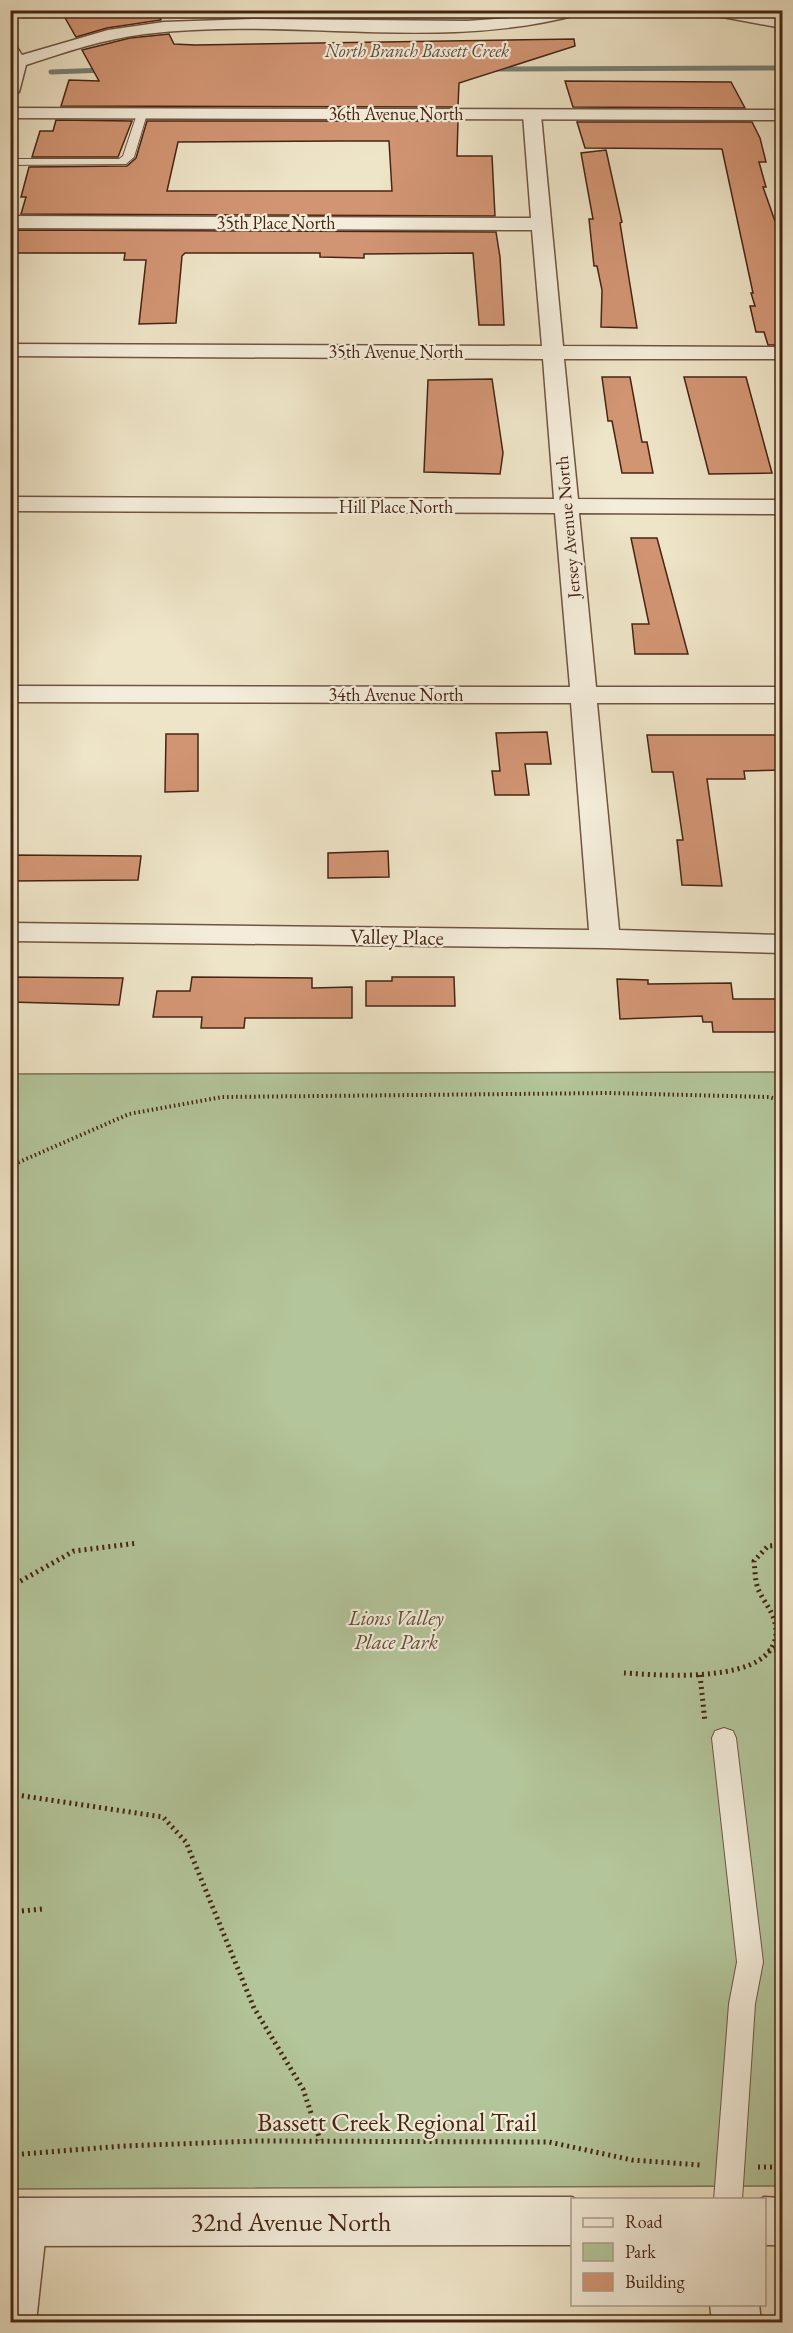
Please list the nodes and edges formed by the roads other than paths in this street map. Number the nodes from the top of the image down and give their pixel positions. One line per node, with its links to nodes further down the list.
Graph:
1 (574, 10): 4 (street)
2 (712, 10): 3 (street)
3 (783, 23)
4 (13, 58): 5 (street)
5 (10, 92)
6 (10, 113): 7 (street, 36th Avenue North)
7 (142, 114): 8 (street, 36th Avenue North); 10 (lane)
8 (532, 115): 9 (street, 36th Avenue North); 12 (street, Jersey Avenue North)
9 (783, 115)
10 (10, 162)
11 (10, 222): 12 (street, 35th Place North)
12 (542, 224): 14 (street, Jersey Avenue North)
13 (10, 350): 14 (street, 35th Avenue North)
14 (553, 353): 15 (street, 35th Avenue North); 18 (street, Jersey Avenue North)
15 (783, 353)
16 (10, 504): 18 (street, Hill Place North)
17 (783, 507): 18 (street, Hill Place North)
18 (567, 508): 21 (street, Jersey Avenue North)
19 (10, 694): 21 (street, 34th Avenue North)
20 (783, 695): 21 (street, 34th Avenue North)
21 (584, 696): 23 (street, Jersey Avenue North)
22 (10, 932): 23 (street, Valley Place)
23 (605, 939): 24 (street, Valley Place)
24 (783, 944)
25 (715, 1732): 26 (lane)
26 (728, 2198)
27 (571, 2221): 30 (street, 32nd Avenue North)
28 (766, 2221): 29 (street)
29 (783, 2221)
30 (16, 2222): 32 (street)
31 (734, 2306): 33 (street)
32 (11, 2322)
33 (736, 2322)

